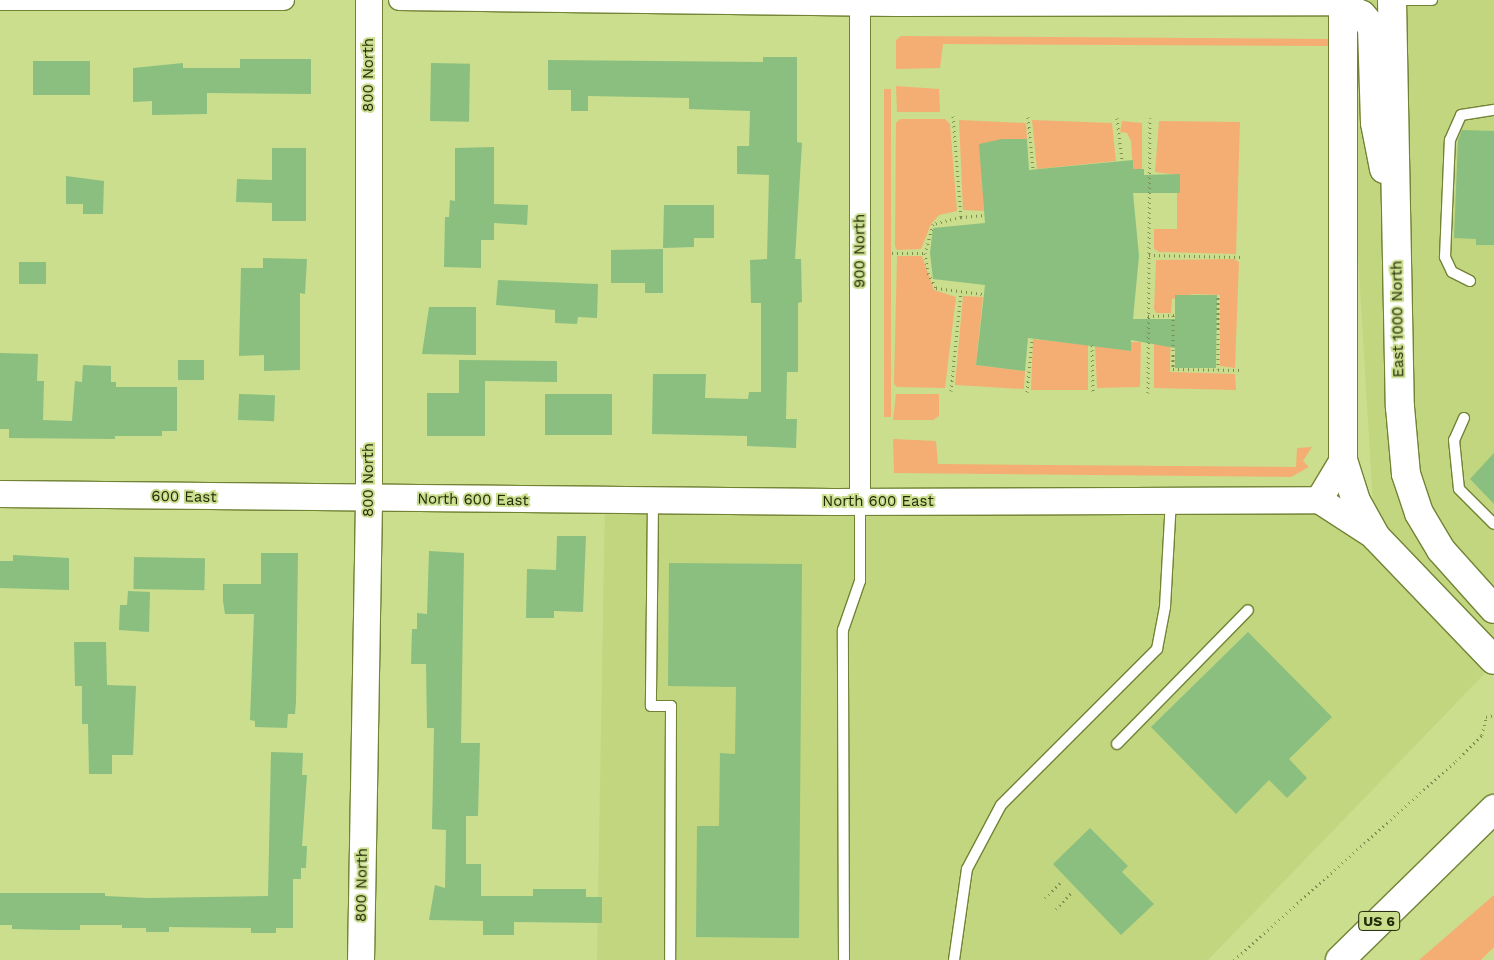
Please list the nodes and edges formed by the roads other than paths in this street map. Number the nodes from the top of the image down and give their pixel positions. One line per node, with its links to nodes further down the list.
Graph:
1 (0, 0): 2 (street)
2 (284, 0)
3 (369, 0): 17 (street, 800 North)
4 (399, 0): 8 (street)
5 (1392, 0): 12 (main road, East 1000 North)
6 (1398, 0): 7 (lane)
7 (1432, 0)
8 (859, 3): 9 (street); 21 (street, 900 North)
9 (1124, 3): 10 (street)
10 (1342, 3): 12 (main road); 15 (main road)
11 (1494, 110): 13 (lane)
12 (1396, 198): 24 (main road, East 1000 North)
13 (1470, 281)
14 (1464, 418): 22 (lane)
15 (1343, 460): 19 (street); 23 (main road)
16 (0, 494): 17 (street, 600 East)
17 (369, 499): 20 (street, North 600 East); 29 (street, 800 North)
18 (1171, 500): 19 (street, North 600 East); 21 (street, North 600 East); 32 (lane)
19 (1319, 500): 23 (street)
20 (653, 502): 21 (street, North 600 East); 30 (lane)
21 (860, 502): 31 (lane)
22 (1494, 524)
23 (1376, 537): 26 (main road)
24 (1494, 609)
25 (1248, 610): 27 (lane)
26 (1494, 660)
27 (1117, 744)
28 (1494, 809): 33 (main road, US 6)
29 (361, 960)
30 (670, 960)
31 (844, 960)
32 (954, 960)
33 (1340, 960)

